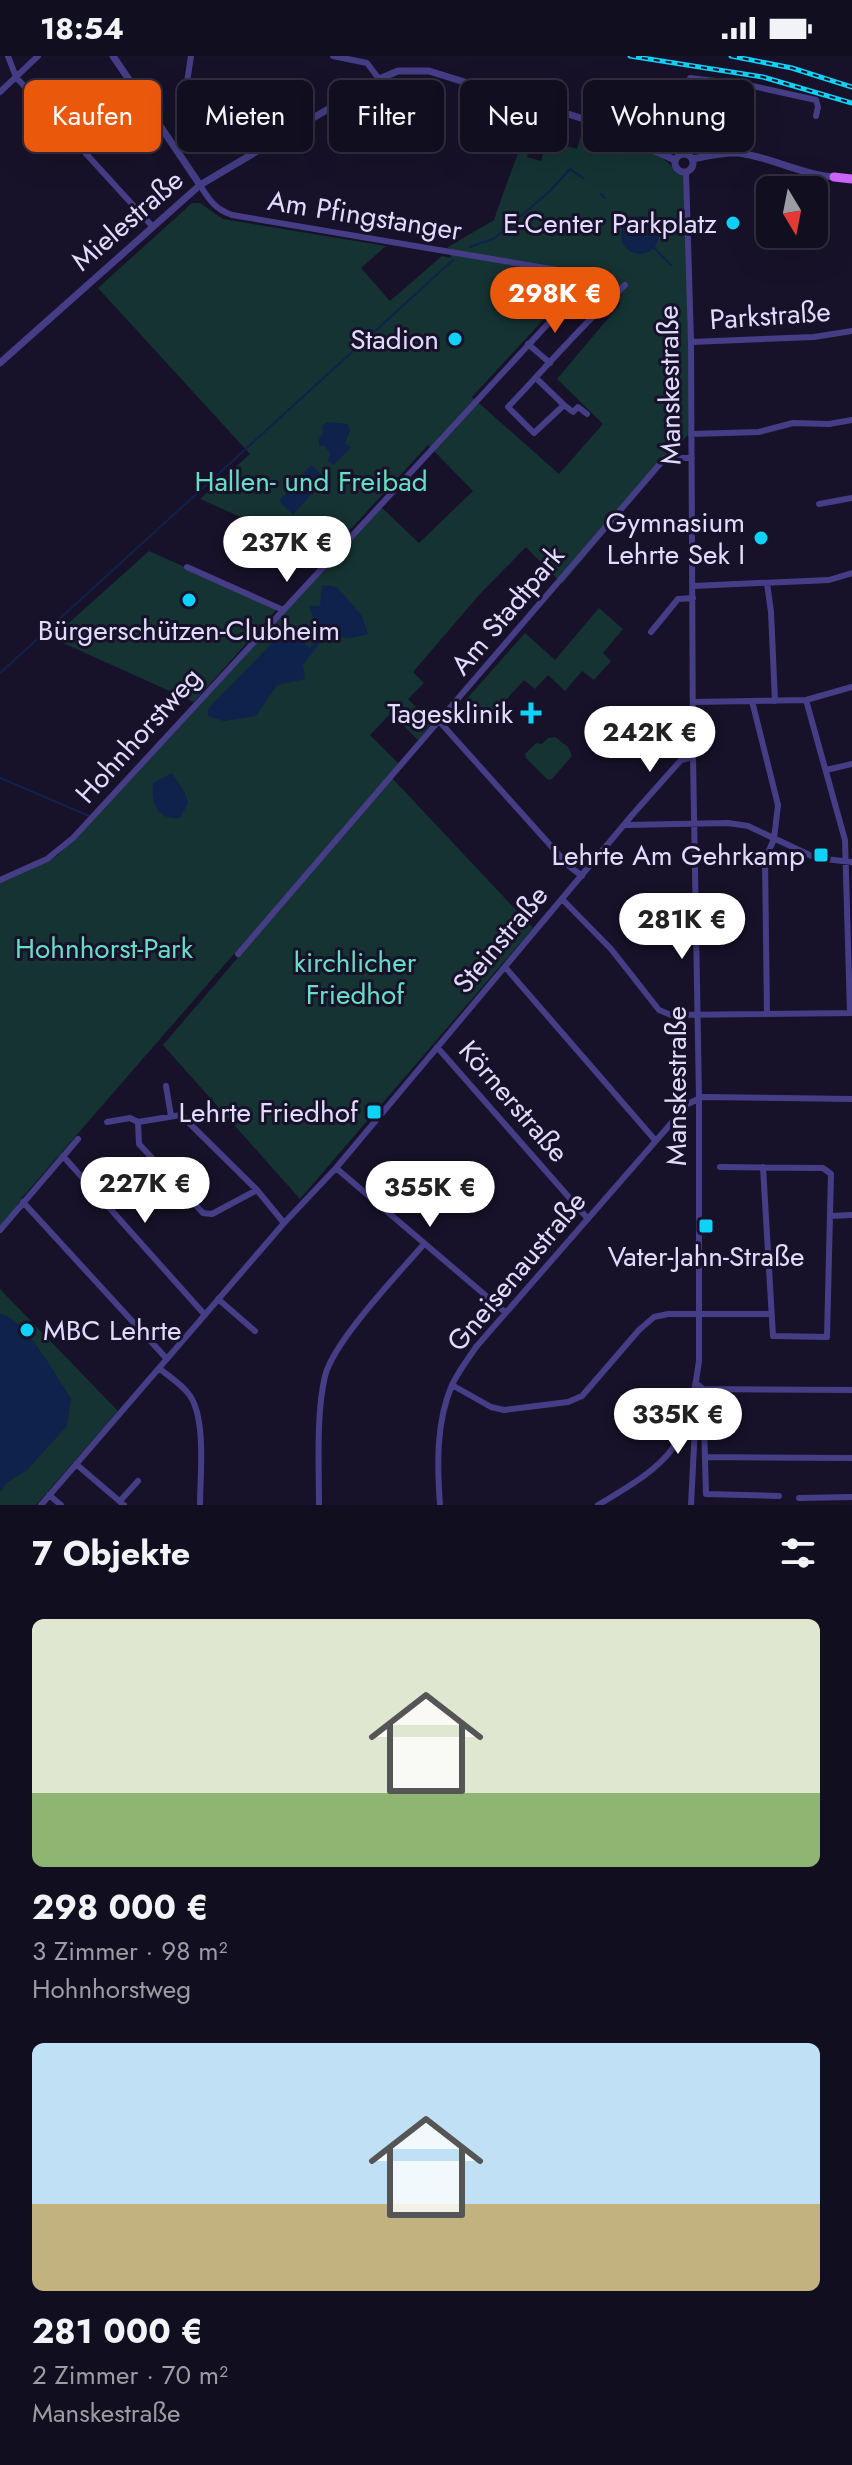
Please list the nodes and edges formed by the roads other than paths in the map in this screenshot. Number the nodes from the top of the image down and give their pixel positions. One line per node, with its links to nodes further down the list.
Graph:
1 (8, 56): 6 (street)
2 (38, 56): 6 (street)
3 (113, 56): 21 (street)
4 (191, 56): 9 (street)
5 (333, 56): 8 (street)
6 (16, 77): 12 (street); 22 (street)
7 (690, 78): 10 (street)
8 (379, 79): 17 (street, Mielestraße); 21 (street, Mielestraße)
9 (187, 80)
10 (707, 80)
11 (754, 86): 13 (street)
12 (0, 92)
13 (816, 116)
14 (747, 152): 15 (street)
15 (746, 155): 16 (street); 19 (street)
16 (693, 159): 17 (street); 18 (street)
17 (675, 160): 18 (street)
18 (686, 172): 28 (street, Manskestraße)
19 (834, 177): 20 (main road)
20 (852, 177)
21 (200, 185): 22 (street, Mielestraße); 23 (street, Am Pfingstanger)
22 (152, 226): 30 (street, Mielestraße)
23 (580, 280): 25 (street, Hohnhorstweg)
24 (625, 285): 26 (street)
25 (572, 297): 26 (street); 29 (street, Hohnhorstweg)
26 (594, 316): 31 (street)
27 (852, 331): 28 (street, Parkstraße)
28 (691, 342): 36 (street, Manskestraße)
29 (530, 345): 31 (street); 45 (street, Hohnhorstweg)
30 (0, 363)
31 (550, 363): 32 (street)
32 (536, 378): 33 (street); 33 (street)
33 (564, 405): 34 (street)
34 (587, 414)
35 (852, 420): 36 (street)
36 (691, 434): 37 (street, Manskestraße)
37 (692, 458): 43 (street, Manskestraße); 52 (street, Am Stadtpark)
38 (852, 498): 39 (street)
39 (819, 504)
40 (187, 567): 45 (street)
41 (852, 573): 42 (street)
42 (767, 583): 43 (street); 50 (street)
43 (693, 586): 44 (street, Manskestraße)
44 (693, 598): 46 (street); 51 (street, Manskestraße)
45 (283, 610): 61 (street, Hohnhorstweg)
46 (651, 632)
47 (852, 687): 48 (street)
48 (806, 700): 50 (street); 55 (street)
49 (752, 701): 50 (street); 51 (street); 58 (street)
50 (775, 701)
51 (693, 702): 53 (street, Manskestraße)
52 (439, 721): 60 (street); 63 (street, Am Stadtpark)
53 (693, 757): 56 (street, Manskestraße); 57 (street, Steinstraße)
54 (852, 764): 55 (street)
55 (826, 770): 59 (street)
56 (695, 824): 57 (street); 58 (street); 68 (street, Manskestraße)
57 (626, 825): 60 (street, Steinstraße)
58 (774, 839): 59 (street); 67 (street)
59 (849, 862): 64 (street)
60 (582, 876): 62 (street, Steinstraße)
61 (0, 880)
62 (562, 899): 65 (street, Steinstraße); 68 (street)
63 (238, 954)
64 (850, 966): 66 (street)
65 (505, 967): 69 (street, Steinstraße); 77 (street)
66 (851, 1013): 67 (street)
67 (767, 1014): 68 (street)
68 (698, 1015): 71 (street, Manskestraße)
69 (437, 1047): 81 (street, Steinstraße); 86 (street, Körnerstraße)
70 (166, 1086): 73 (street)
71 (699, 1098): 72 (street); 77 (street, Gneisenaustraße); 92 (street, Manskestraße)
72 (852, 1099)
73 (171, 1116): 75 (street); 82 (street)
74 (107, 1122): 75 (street)
75 (138, 1122): 82 (street)
76 (78, 1139): 78 (street)
77 (655, 1140): 86 (street, Gneisenaustraße)
78 (63, 1156): 83 (street); 94 (street)
79 (720, 1167): 80 (street)
80 (763, 1167): 85 (street); 93 (street)
81 (336, 1168): 87 (street, Steinstraße); 89 (street)
82 (257, 1190): 87 (street)
83 (23, 1202): 88 (street); 96 (street)
84 (852, 1215): 85 (street)
85 (830, 1216): 93 (street)
86 (588, 1219): 91 (street, Gneisenaustraße)
87 (284, 1223): 90 (street, Steinstraße)
88 (0, 1230)
89 (424, 1244): 91 (street); 115 (street)
90 (218, 1299): 94 (street, Steinstraße); 95 (street)
91 (505, 1312): 99 (street, Gneisenaustraße)
92 (699, 1314): 93 (street); 98 (street, Manskestraße); 99 (street)
93 (771, 1314)
94 (205, 1315): 96 (street, Steinstraße)
95 (255, 1331)
96 (166, 1358): 97 (street, Steinstraße)
97 (159, 1368): 105 (street, Steinstraße); 114 (street)
98 (696, 1383): 100 (street); 102 (street, Manskestraße)
99 (452, 1385): 116 (street, Gneisenaustraße)
100 (703, 1389): 101 (street); 103 (street)
101 (852, 1390)
102 (691, 1399): 117 (street); 118 (street, Manskestraße)
103 (705, 1457): 104 (street); 108 (street)
104 (852, 1458)
105 (76, 1464): 107 (street, Steinstraße); 111 (street)
106 (138, 1481): 111 (street)
107 (49, 1495): 112 (street, Steinstraße); 113 (street)
108 (779, 1496)
109 (852, 1497): 110 (street)
110 (799, 1498)
111 (122, 1503)
112 (41, 1505)
113 (61, 1505)
114 (200, 1505)
115 (319, 1505)
116 (440, 1505)
117 (598, 1505)
118 (691, 1505)

